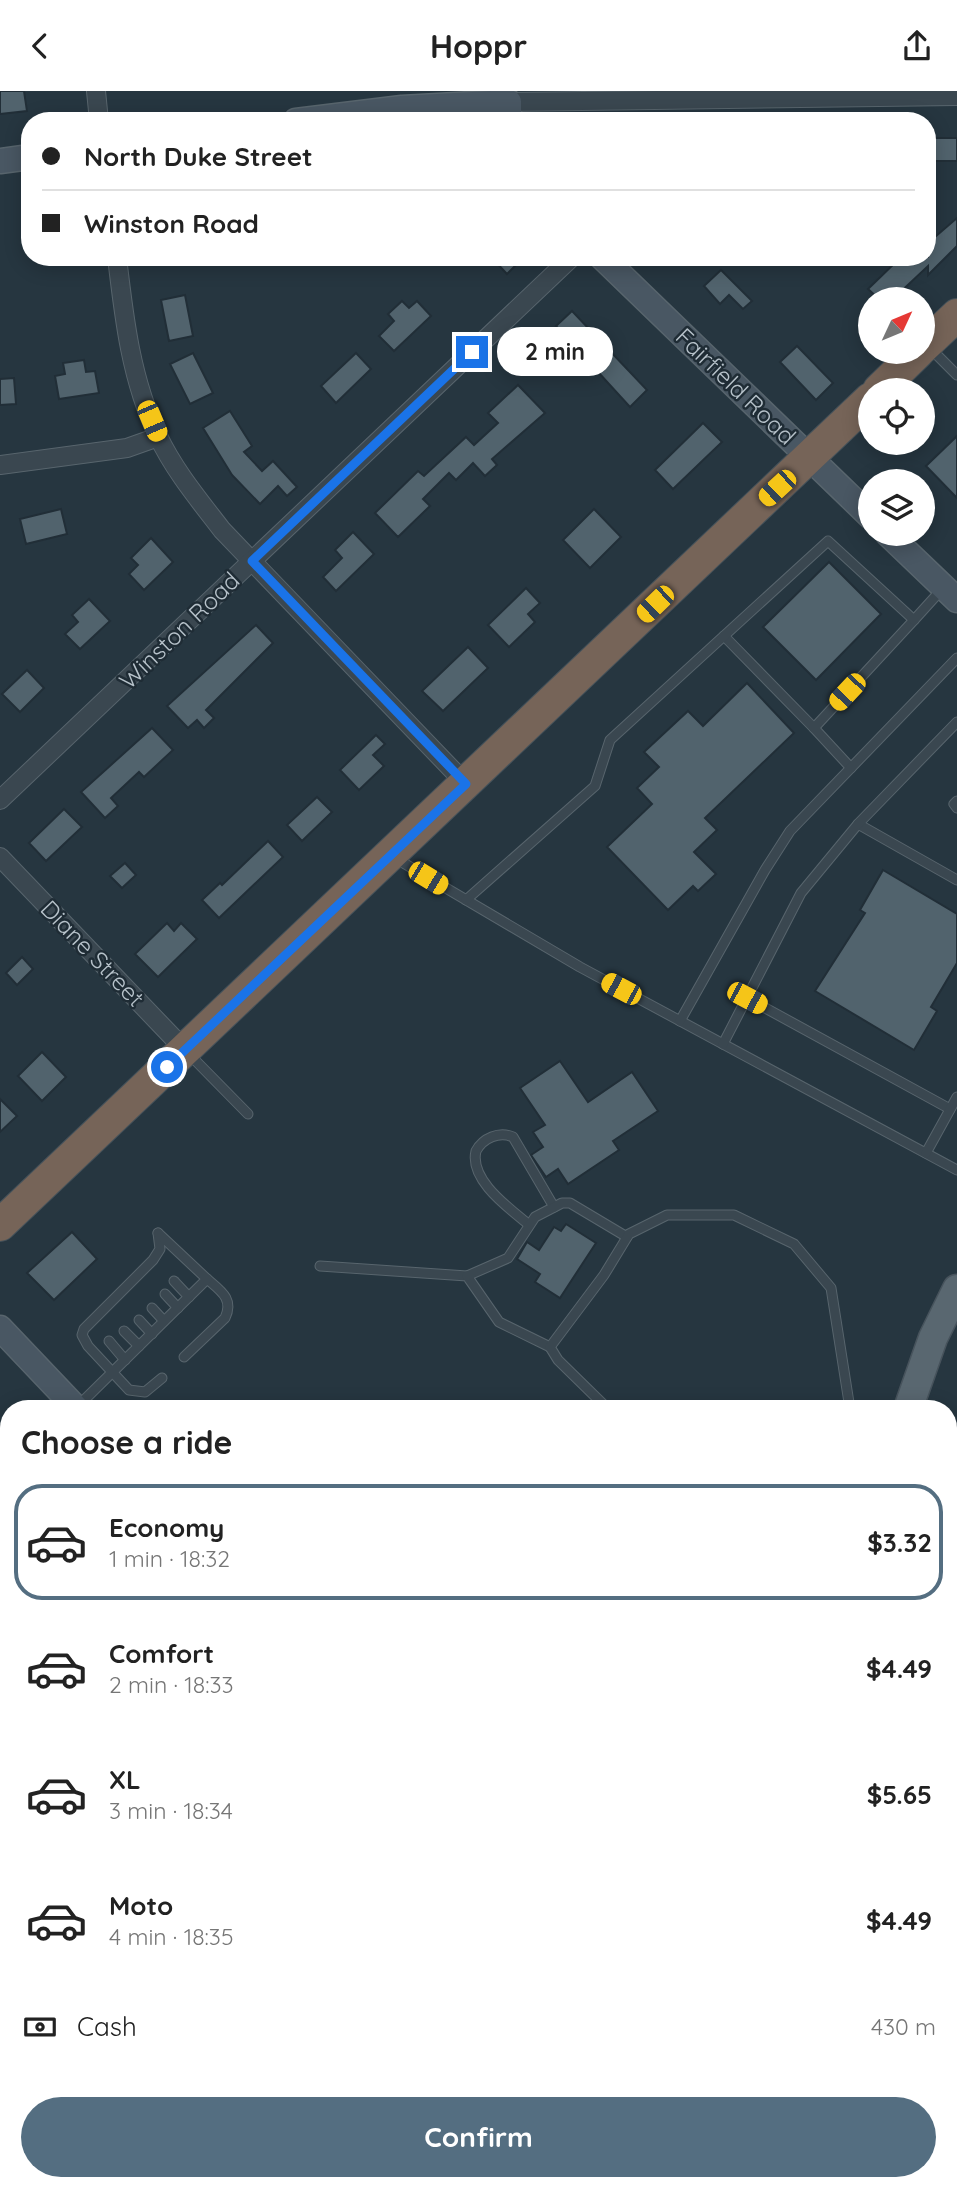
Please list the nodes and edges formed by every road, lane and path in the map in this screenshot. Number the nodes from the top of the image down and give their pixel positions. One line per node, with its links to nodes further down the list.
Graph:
1 (96, 91): 5 (street)
2 (670, 96): 3 (street); 4 (street)
3 (957, 96)
4 (509, 111): 6 (street)
5 (98, 112)
6 (487, 112)
7 (21, 158): 8 (street)
8 (0, 161)
9 (118, 266): 19 (street)
10 (563, 266): 24 (street, Winston Road)
11 (611, 266): 20 (street, Fairfield Road)
12 (957, 315): 13 (highway)
13 (935, 336)
14 (935, 358): 16 (lane)
15 (905, 364): 17 (highway)
16 (957, 375)
17 (891, 378)
18 (858, 410): 20 (highway)
19 (158, 437): 21 (street); 24 (street)
20 (810, 456): 22 (street, Fairfield Road); 32 (highway)
21 (0, 465)
22 (858, 504)
23 (900, 546): 25 (street)
24 (252, 561): 32 (street); 33 (street, Winston Road)
25 (950, 594): 26 (lane)
26 (914, 621): 27 (lane); 30 (lane)
27 (724, 636): 30 (lane); 40 (lane)
28 (957, 657): 31 (lane)
29 (957, 722): 36 (lane)
30 (814, 728): 31 (lane)
31 (851, 768): 42 (lane)
32 (466, 784): 37 (highway)
33 (0, 800)
34 (957, 801): 35 (lane)
35 (957, 807)
36 (858, 824): 39 (lane); 41 (lane)
37 (390, 855): 40 (lane); 44 (highway)
38 (0, 857): 44 (street, Diane Street)
39 (957, 880)
40 (466, 900): 42 (lane)
41 (747, 998): 43 (lane); 46 (lane)
42 (680, 1021): 43 (lane)
43 (723, 1044): 48 (lane)
44 (185, 1050): 47 (lane); 52 (highway)
45 (957, 1097): 46 (lane)
46 (950, 1109): 48 (lane)
47 (248, 1114)
48 (926, 1153): 49 (lane)
49 (957, 1170)
50 (554, 1207): 51 (lane); 51 (lane); 53 (lane)
51 (528, 1224): 55 (lane)
52 (0, 1225)
53 (627, 1237): 70 (lane); 78 (lane)
54 (320, 1266): 55 (lane)
55 (467, 1276): 70 (lane)
56 (207, 1279): 60 (lane); 71 (lane); 73 (lane)
57 (174, 1281): 60 (lane)
58 (957, 1289): 79 (main road)
59 (164, 1294): 62 (lane)
60 (189, 1297): 62 (lane)
61 (152, 1308): 64 (lane)
62 (178, 1308): 64 (lane)
63 (139, 1320): 67 (lane)
64 (164, 1321): 67 (lane)
65 (0, 1328): 75 (street)
66 (124, 1331): 69 (lane)
67 (152, 1333): 69 (lane)
68 (109, 1341): 72 (lane)
69 (139, 1346): 72 (lane)
70 (550, 1347): 77 (lane)
71 (184, 1357)
72 (125, 1360): 73 (lane)
73 (112, 1372): 74 (lane); 76 (lane)
74 (162, 1378)
75 (65, 1400)
76 (79, 1400)
77 (599, 1400)
78 (849, 1400)
79 (911, 1400)

